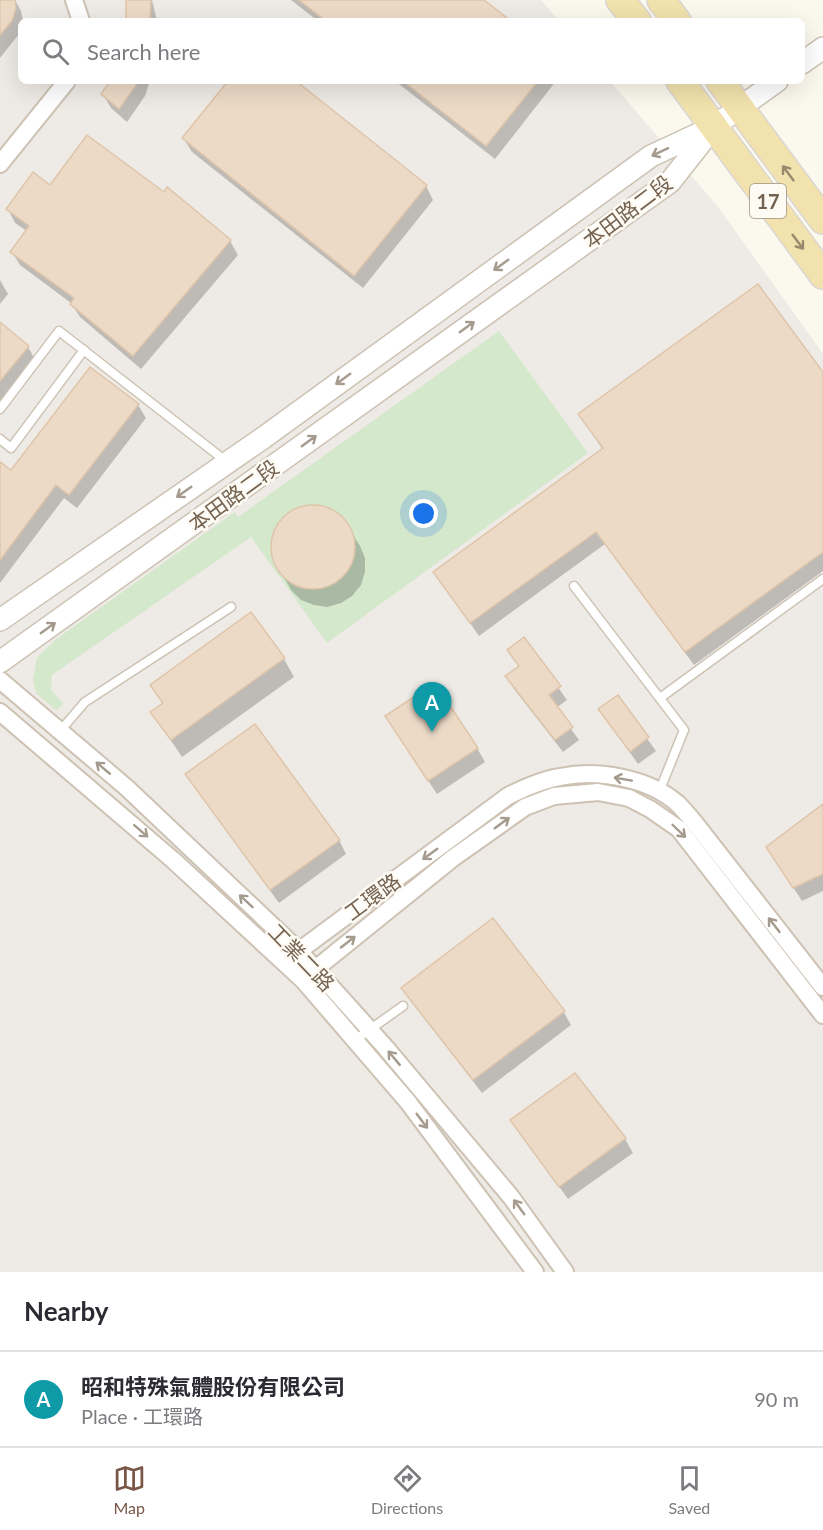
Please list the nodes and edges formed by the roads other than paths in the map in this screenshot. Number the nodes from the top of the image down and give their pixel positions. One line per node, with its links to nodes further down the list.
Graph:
1 (74, 0): 4 (street)
2 (620, 0): 5 (main road)
3 (661, 0): 6 (main road)
4 (80, 18)
5 (635, 18)
6 (675, 18)
7 (823, 48): 8 (street)
8 (805, 61)
9 (65, 84): 15 (street)
10 (682, 84): 14 (main road, 17)
11 (722, 84): 13 (main road, 17)
12 (773, 84): 13 (street)
13 (739, 109): 14 (street); 16 (main road, 17, one-way to 13)
14 (713, 127): 17 (main road, 17, one-way to 17); 21 (street, 本田路二段, one-way to 21); 26 (street, 本田路二段, one-way to 14)
15 (0, 164)
16 (823, 220)
17 (823, 275)
18 (84, 350): 19 (lane); 20 (lane); 21 (lane)
19 (0, 409)
20 (0, 439)
21 (227, 462): 25 (street, 本田路二段, one-way to 25)
22 (823, 579): 28 (lane)
23 (574, 586): 28 (lane)
24 (231, 608): 30 (lane)
25 (0, 620)
26 (0, 662)
27 (0, 680): 30 (street, 工業二路)
28 (660, 698): 31 (lane)
29 (0, 712): 36 (street, 工業二路, one-way to 36)
30 (60, 731): 34 (street, 工業二路, one-way to 30)
31 (659, 792): 32 (street); 33 (street, 工環路, one-way to 33); 38 (street, 工環路, one-way to 31)
32 (650, 809): 35 (street, 工環路, one-way to 32); 38 (street, 工環路, one-way to 38)
33 (460, 831): 35 (street); 37 (street, 工環路, one-way to 37)
34 (184, 842): 36 (street); 37 (street, 工業二路, one-way to 34)
35 (471, 845): 40 (street, 工環路, one-way to 35)
36 (169, 856): 39 (street, 工業二路)
37 (299, 951): 39 (street, 工環路); 40 (street, 工業二路)
38 (788, 956): 41 (street, 工環路); 43 (street, 工環路)
39 (284, 962): 40 (street, 工業二路)
40 (309, 975): 44 (street, 工業二路); 45 (street, 工業二路)
41 (823, 987)
42 (403, 1006): 44 (lane)
43 (823, 1015)
44 (369, 1030): 45 (lane); 46 (street, 工業二路, one-way to 44)
45 (355, 1040): 47 (street, 工業二路, one-way to 47)
46 (541, 1239): 47 (street); 49 (street, 工業二路)
47 (520, 1252): 48 (street, 工業二路)
48 (535, 1272)
49 (565, 1272)

